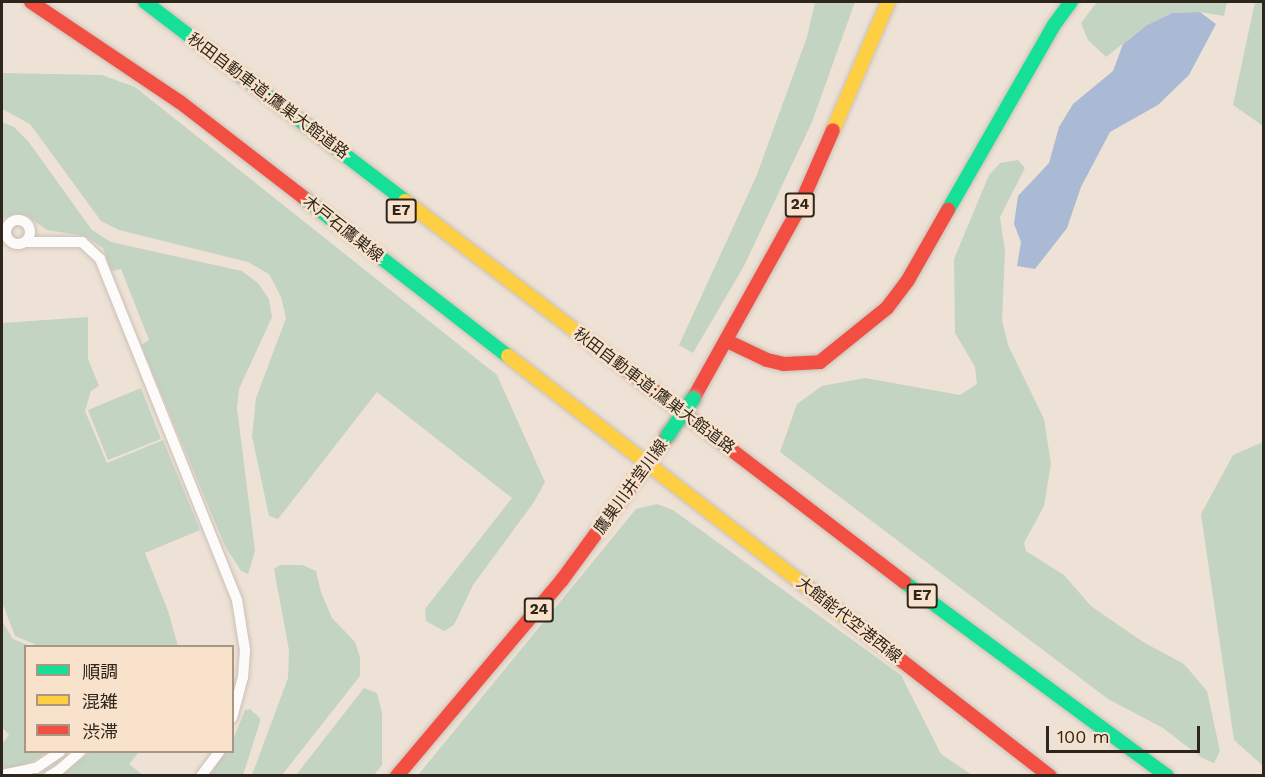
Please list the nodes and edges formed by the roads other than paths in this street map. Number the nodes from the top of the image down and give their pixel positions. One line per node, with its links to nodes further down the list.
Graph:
1 (31, 2): 8 (main road, 木戸石鷹巣線)
2 (128, 2): 18 (main road, 秋田自動車道;鷹巣大館道路 / E7)
3 (145, 2): 19 (main road, 秋田自動車道;鷹巣大館道路 / E7)
4 (888, 2): 7 (main road, 鷹巣川井堂川線 / 24)
5 (1071, 2): 7 (main road)
6 (25, 242): 9 (street)
7 (727, 341): 8 (main road, 鷹巣川井堂川線 / 24, bridge)
8 (649, 465): 16 (main road, 鷹巣川井堂川線 / 24); 17 (main road, 大館能代空港西線)
9 (234, 711)
10 (58, 753): 13 (street)
11 (79, 753): 14 (street)
12 (218, 753): 15 (street)
13 (2, 774)
14 (49, 776)
15 (201, 776)
16 (397, 776)
17 (1050, 776)
18 (1148, 776)
19 (1167, 776)

